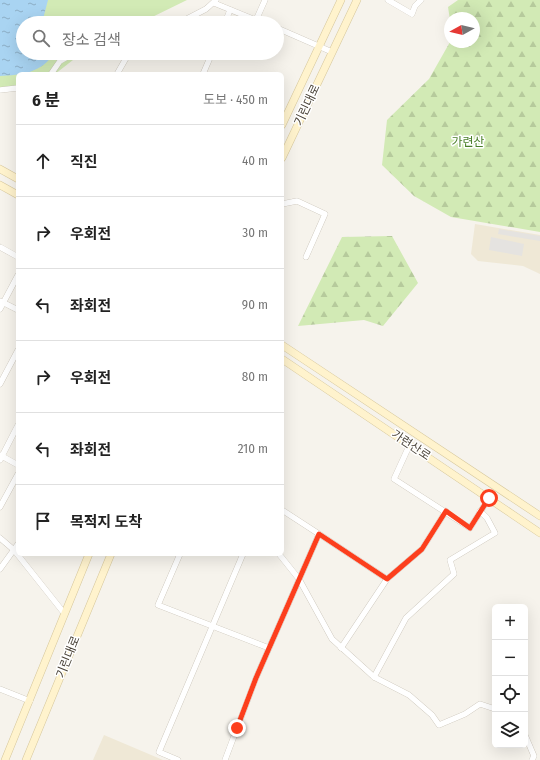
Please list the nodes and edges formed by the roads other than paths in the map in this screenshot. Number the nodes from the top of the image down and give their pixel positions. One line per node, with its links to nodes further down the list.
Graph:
1 (265, 0): 11 (street)
2 (341, 0): 13 (street, 기린대로)
3 (357, 0): 14 (street, 기린대로)
4 (388, 0): 5 (street)
5 (421, 0)
6 (215, 2): 7 (street); 8 (street)
7 (230, 10): 9 (street); 10 (street)
8 (191, 16)
9 (228, 16)
10 (246, 16)
11 (258, 16)
12 (284, 31): 13 (street)
13 (319, 48): 14 (street); 23 (street, 기린대로)
14 (332, 52): 24 (street, 기린대로)
15 (62, 60): 18 (street)
16 (125, 60): 19 (street)
17 (209, 60): 20 (street)
18 (52, 72)
19 (118, 72)
20 (204, 72)
21 (16, 88): 22 (street)
22 (0, 90)
23 (284, 121)
24 (284, 154)
25 (0, 169): 26 (street)
26 (16, 179)
27 (0, 186): 28 (street)
28 (16, 194)
29 (284, 204): 32 (street)
30 (0, 247): 31 (street)
31 (16, 257)
32 (306, 257)
33 (16, 278): 34 (street)
34 (2, 302): 35 (street); 36 (street)
35 (0, 309)
36 (16, 309)
37 (284, 346): 51 (street, 가련산로)
38 (16, 354): 40 (street)
39 (284, 360): 42 (street, 가련산로)
40 (0, 384)
41 (16, 429): 43 (street)
42 (410, 444): 46 (street, 가련산로); 49 (street)
43 (1, 457): 44 (street)
44 (16, 464)
45 (16, 478): 47 (street)
46 (489, 498): 50 (street); 52 (street, 가련산로)
47 (0, 507)
48 (284, 511): 53 (street)
49 (446, 511): 50 (street); 66 (street)
50 (480, 511): 71 (street)
51 (540, 516)
52 (540, 533)
53 (319, 534): 65 (street); 66 (street)
54 (0, 538): 56 (street)
55 (16, 547): 56 (street)
56 (14, 550): 57 (street); 64 (street)
57 (16, 553)
58 (19, 556): 67 (street)
59 (88, 556): 67 (street, 기린대로)
60 (110, 556): 78 (street, 기린대로)
61 (179, 556): 68 (street)
62 (242, 556): 68 (street)
63 (281, 556): 65 (street)
64 (0, 568)
65 (299, 579): 69 (street); 70 (street)
66 (387, 579): 70 (street)
67 (64, 613): 73 (street, 기린대로)
68 (214, 626): 69 (street); 79 (street)
69 (269, 648): 80 (street)
70 (341, 648): 71 (street)
71 (374, 677): 74 (street)
72 (0, 689): 73 (street)
73 (30, 701): 77 (street, 기린대로)
74 (492, 708)
75 (528, 742): 76 (street)
76 (535, 757)
77 (4, 759)
78 (26, 760)
79 (178, 760)
80 (225, 760)

